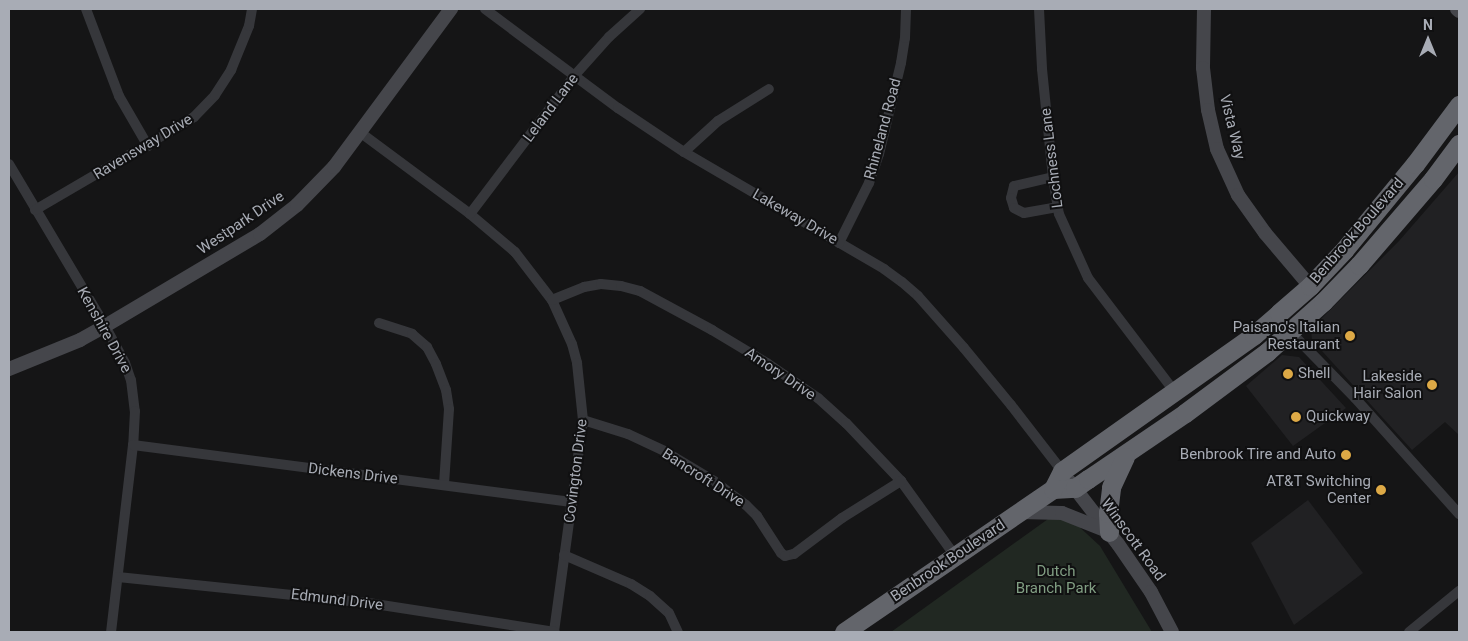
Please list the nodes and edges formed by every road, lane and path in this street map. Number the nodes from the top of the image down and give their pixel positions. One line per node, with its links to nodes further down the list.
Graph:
1 (86, 9): 14 (street)
2 (252, 9): 14 (street, Ravensway Drive)
3 (451, 9): 12 (street, Westpark Drive)
4 (485, 9): 9 (street, Lakeway Drive)
5 (640, 9): 9 (street, Leland Lane)
6 (906, 9): 21 (street, Rhineland Road)
7 (1040, 9): 17 (street, Lochness Lane)
8 (1204, 9): 22 (street, Vista Way)
9 (575, 75): 15 (street, Lakeway Drive); 20 (street, Leland Lane)
10 (769, 89): 15 (street)
11 (1459, 106): 22 (highway, Benbrook Boulevard)
12 (360, 133): 20 (street, Covington Drive); 26 (street, Westpark Drive)
13 (1459, 144): 27 (highway, Benbrook Boulevard)
14 (148, 146): 19 (street, Ravensway Drive)
15 (684, 152): 21 (street, Lakeway Drive)
16 (9, 164): 19 (street, Kenshire Drive)
17 (1053, 177): 18 (street, Lochness Lane); 18 (street)
18 (1058, 207): 29 (street, Lochness Lane)
19 (35, 210): 26 (street, Kenshire Drive)
20 (470, 214): 23 (street, Covington Drive)
21 (839, 243): 33 (street, Lakeway Drive)
22 (1310, 286): 24 (highway, Benbrook Boulevard)
23 (552, 300): 30 (street, Covington Drive); 34 (street, Amory Drive)
24 (1275, 316): 27 (street); 29 (highway, Benbrook Boulevard)
25 (379, 323): 35 (street)
26 (105, 326): 28 (street, Westpark Drive); 31 (street, Kenshire Drive)
27 (1290, 332): 32 (highway, Benbrook Boulevard); 40 (street)
28 (9, 369)
29 (1174, 392): 33 (highway, Benbrook Boulevard)
30 (583, 420): 34 (street, Bancroft Drive); 38 (street, Covington Drive)
31 (133, 445): 35 (street, Dickens Drive); 44 (street, Kenshire Drive)
32 (1127, 454): 36 (highway, Benbrook Boulevard); 41 (highway)
33 (1062, 471): 36 (street, Winscott Road); 37 (highway, Benbrook Boulevard)
34 (902, 481): 43 (street, Amory Drive)
35 (444, 484): 38 (street, Dickens Drive)
36 (1074, 488): 37 (highway, Benbrook Boulevard); 41 (street, Winscott Road)
37 (1053, 489): 39 (highway, Benbrook Boulevard)
38 (573, 502): 42 (street, Covington Drive)
39 (1019, 512): 41 (street); 43 (highway, Benbrook Boulevard)
40 (1459, 514)
41 (1109, 532): 50 (street, Winscott Road)
42 (564, 555): 47 (street, Covington Drive); 48 (street)
43 (955, 556): 49 (highway, Benbrook Boulevard)
44 (118, 577): 46 (street, Kenshire Drive); 47 (street, Edmund Drive)
45 (1459, 591): 51 (street)
46 (111, 632)
47 (555, 632)
48 (678, 632)
49 (844, 632)
50 (1172, 632)
51 (1408, 632)

